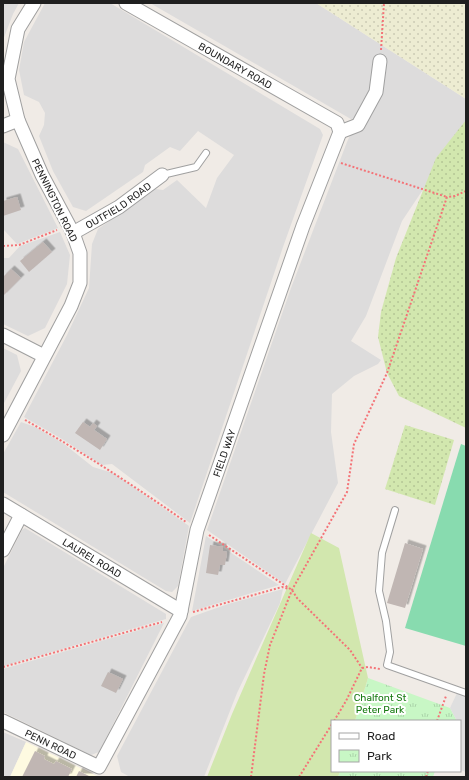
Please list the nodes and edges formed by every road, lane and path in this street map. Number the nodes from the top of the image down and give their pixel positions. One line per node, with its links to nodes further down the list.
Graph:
1 (34, 3): 5 (street, PENNINGTON ROAD)
2 (126, 3): 7 (street, BOUNDARY ROAD)
3 (384, 3): 4 (path)
4 (380, 61): 7 (street)
5 (18, 120): 6 (street); 13 (street, PENNINGTON ROAD)
6 (3, 126)
7 (340, 132): 9 (street, FIELD WAY)
8 (206, 153): 10 (lane)
9 (330, 160): 12 (path); 22 (street, FIELD WAY)
10 (162, 175): 13 (street, OUTFIELD ROAD)
11 (466, 192): 12 (path)
12 (447, 197): 24 (path)
13 (72, 229): 14 (path); 16 (street, PENNINGTON ROAD)
14 (3, 246)
15 (3, 335): 16 (street)
16 (44, 356): 17 (street, PENNINGTON ROAD)
17 (14, 414): 18 (street, PENNINGTON ROAD); 22 (path)
18 (3, 435)
19 (3, 504): 21 (street, LAUREL ROAD)
20 (395, 510): 27 (lane)
21 (21, 515): 23 (street); 25 (street, LAUREL ROAD)
22 (197, 530): 24 (path); 25 (street, FIELD WAY)
23 (3, 550)
24 (292, 590): 25 (path); 29 (path); 37 (path)
25 (186, 611): 36 (street, FIELD WAY)
26 (165, 622): 28 (path)
27 (388, 665): 29 (path); 30 (lane)
28 (3, 667)
29 (362, 668): 32 (path)
30 (449, 686): 31 (lane); 33 (path)
31 (466, 693)
32 (335, 720)
33 (437, 720)
34 (3, 721): 36 (street, PENN ROAD)
35 (331, 726): 38 (path)
36 (99, 767)
37 (250, 777)
38 (298, 777)

